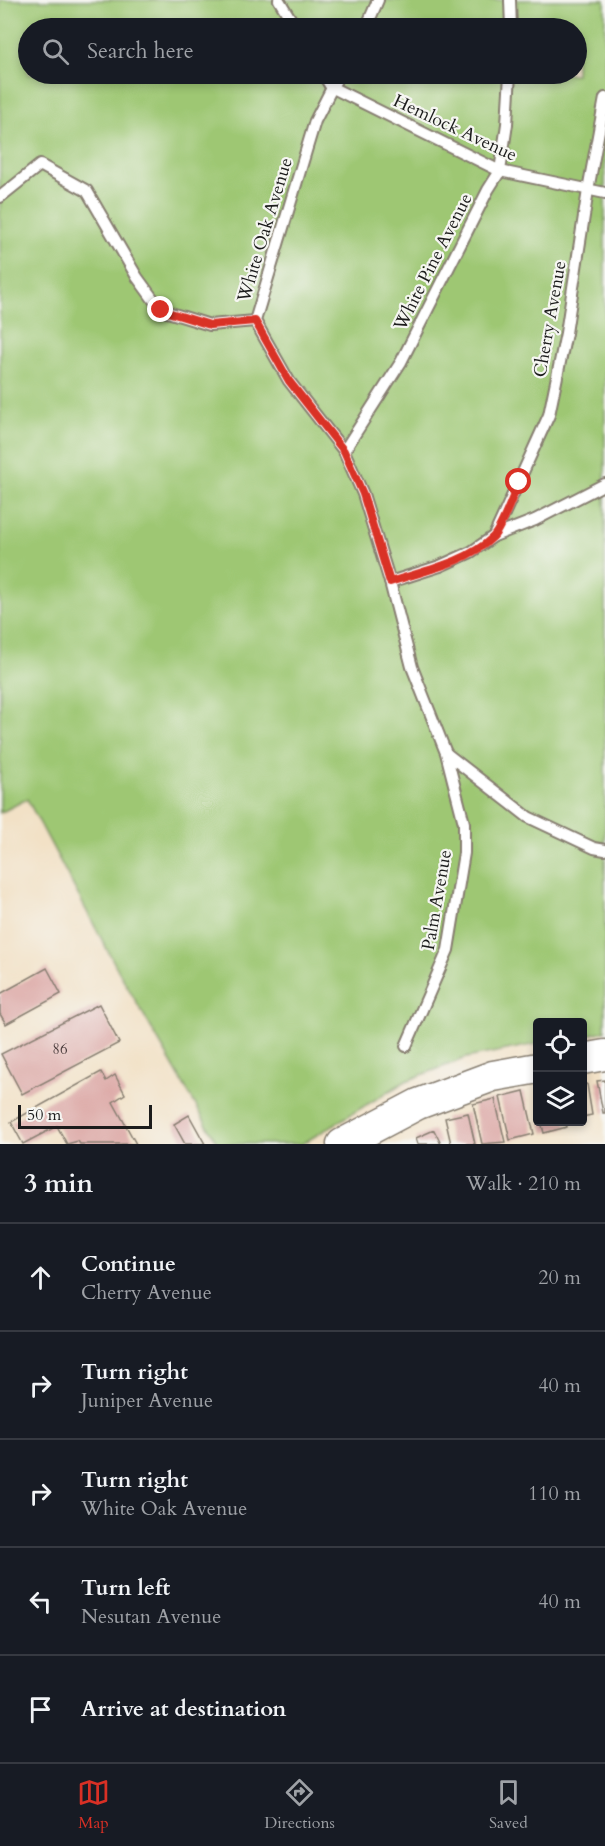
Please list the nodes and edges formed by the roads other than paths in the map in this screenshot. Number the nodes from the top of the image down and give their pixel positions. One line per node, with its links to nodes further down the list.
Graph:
1 (279, 0): 4 (lane)
2 (378, 0): 5 (lane)
3 (510, 0): 6 (lane)
4 (290, 18)
5 (370, 18)
6 (511, 18)
7 (329, 84): 10 (lane)
8 (333, 84): 10 (lane, White Oak Avenue)
9 (509, 84): 12 (lane, White Pine Avenue)
10 (331, 87): 12 (lane, Hemlock Avenue); 16 (lane, White Oak Avenue)
11 (605, 98): 13 (lane, Cherry Avenue)
12 (500, 171): 13 (lane, Hemlock Avenue); 17 (lane, White Pine Avenue)
13 (588, 190): 14 (lane, Hemlock Avenue); 19 (lane, Cherry Avenue)
14 (605, 193)
15 (0, 197): 16 (lane)
16 (255, 321): 17 (lane, White Oak Avenue)
17 (344, 451): 20 (lane, White Oak Avenue)
18 (605, 484): 19 (lane)
19 (494, 536): 20 (lane)
20 (390, 582): 21 (lane, White Oak Avenue)
21 (446, 753): 22 (lane); 23 (lane, Palm Avenue)
22 (605, 850)
23 (406, 1046)
24 (605, 1055): 25 (main road)
25 (587, 1058)
26 (533, 1069): 27 (main road)
27 (342, 1144)

